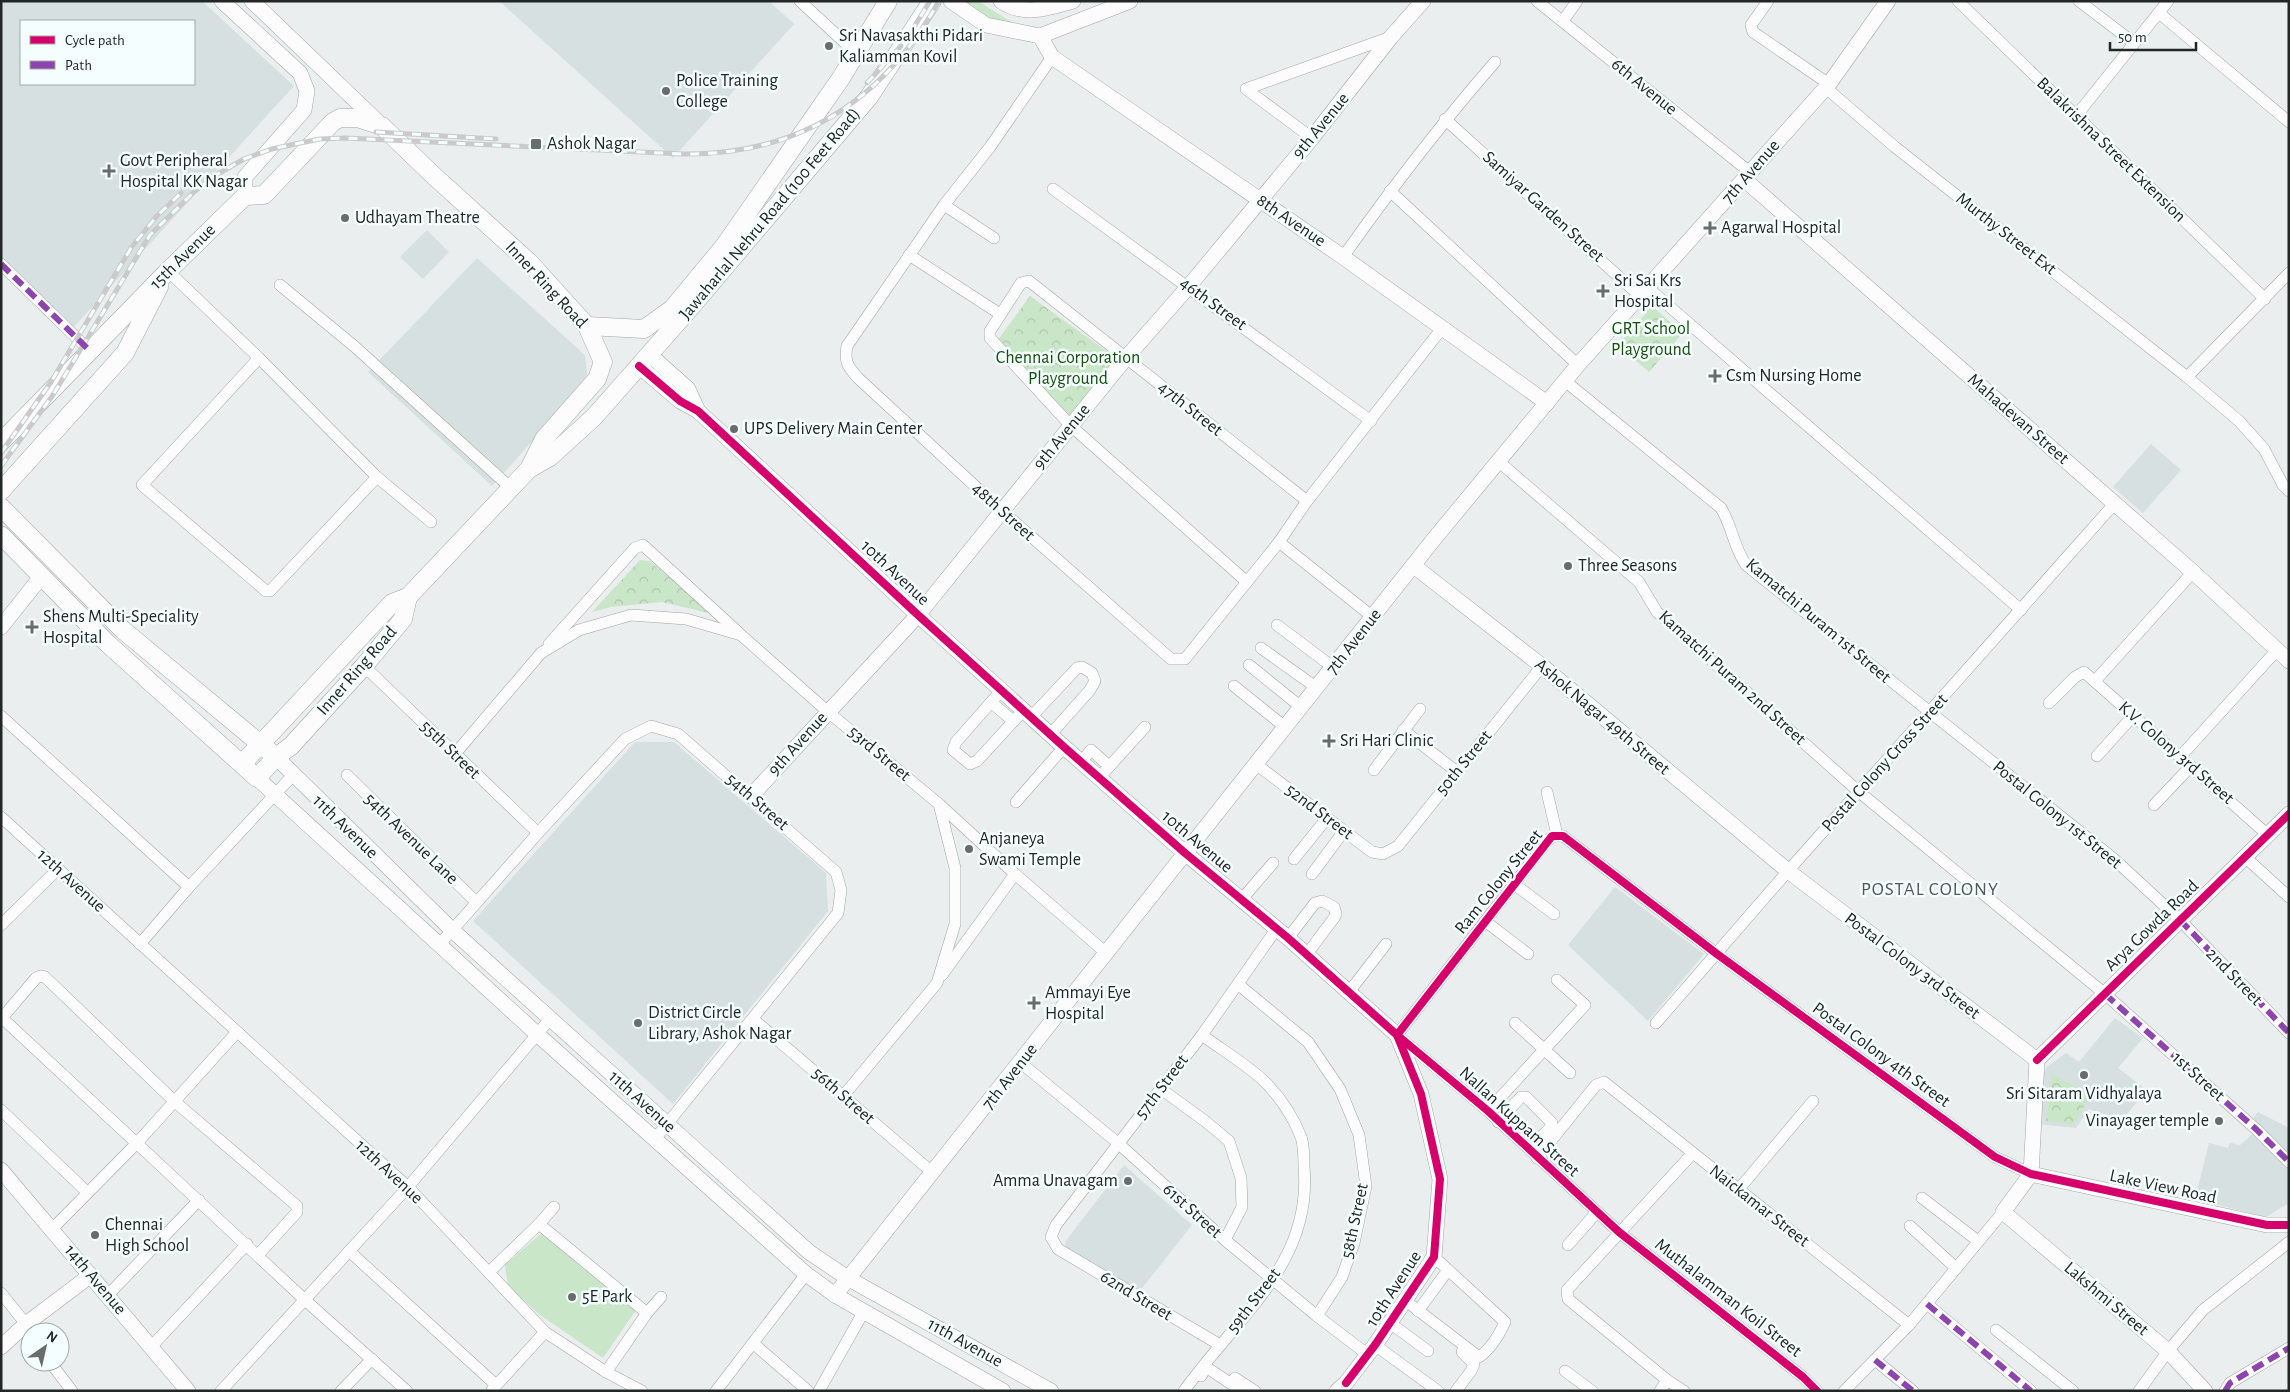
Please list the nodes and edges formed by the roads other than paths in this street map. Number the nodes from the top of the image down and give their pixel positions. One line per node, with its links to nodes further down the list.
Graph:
1 (222, 1): 35 (main road)
2 (252, 1): 30 (main road)
3 (800, 1): 23 (street)
4 (888, 1): 23 (main road, Jawaharlal Nehru Road (100 Feet Road))
5 (932, 1): 54 (main road, Jawaharlal Nehru Road (100 Feet Road))
6 (951, 1): 20 (main road)
7 (1000, 1): 8 (main road)
8 (1073, 1)
9 (1130, 1): 20 (main road)
10 (1423, 1): 21 (main road, 9th Avenue)
11 (1536, 1): 19 (street, 6th Avenue)
12 (1577, 1): 19 (street)
13 (1768, 1): 26 (street, Murthy Street Ext)
14 (1958, 1): 27 (street, Balakrishna Street Extension)
15 (2078, 1): 22 (street)
16 (2168, 1): 18 (street)
17 (1885, 2): 26 (main road, 7th Avenue)
18 (2159, 14): 22 (street); 29 (street)
19 (1563, 21): 32 (street, 6th Avenue)
20 (1040, 36): 24 (main road, 8th Avenue)
21 (1391, 37): 31 (main road, 9th Avenue); 31 (street)
22 (2134, 44): 27 (street)
23 (856, 53): 49 (main road, Jawaharlal Nehru Road (100 Feet Road))
24 (1052, 57): 36 (main road, 8th Avenue); 37 (street)
25 (1495, 62): 28 (street)
26 (1828, 86): 32 (main road, 7th Avenue); 56 (street, Murthy Street Ext)
27 (2076, 116): 47 (street, Balakrishna Street Extension)
28 (1445, 119): 34 (street); 46 (street, Samiyar Garden Street)
29 (2289, 122)
30 (382, 126): 35 (main road); 49 (main road, Inner Ring Road)
31 (1312, 138): 36 (main road, 9th Avenue)
32 (1748, 176): 46 (main road, 7th Avenue); 70 (main road, Mahadevan Street)
33 (1053, 189): 45 (street, 46th Street)
34 (1390, 191): 40 (street); 55 (street)
35 (245, 196): 42 (main road, 15th Avenue)
36 (1260, 200): 40 (main road, 8th Avenue); 45 (main road, 9th Avenue)
37 (944, 205): 38 (street); 39 (street)
38 (994, 238)
39 (909, 255): 48 (street); 72 (street, 48th Street)
40 (1343, 257): 50 (main road, 8th Avenue)
41 (1, 264): 51 (street)
42 (168, 271): 51 (main road, 15th Avenue); 52 (street); 67 (main road)
43 (2286, 282): 47 (street)
44 (280, 285): 66 (street)
45 (1189, 286): 53 (main road, 9th Avenue); 60 (street, 46th Street)
46 (1644, 292): 55 (main road, 7th Avenue); 81 (street, Samiyar Garden Street)
47 (2265, 300): 56 (street)
48 (1000, 314): 53 (street, 47th Street); 61 (street)
49 (587, 326): 64 (main road, Inner Ring Road)
50 (1443, 327): 58 (main road, 8th Avenue); 60 (street)
51 (90, 351): 62 (main road, 15th Avenue)
52 (259, 358): 65 (street); 65 (street)
53 (1126, 359): 61 (main road, 9th Avenue); 69 (street, 47th Street)
54 (645, 360): 59 (main road, Jawaharlal Nehru Road (100 Feet Road)); 82 (main road, 10th Avenue)
55 (1578, 366): 57 (main road, 7th Avenue)
56 (2188, 377): 68 (street, Murthy Street Ext)
57 (1565, 381): 58 (main road, 7th Avenue); 105 (street, Kamatchi Puram 1st Street)
58 (1547, 403): 63 (main road, 7th Avenue)
59 (594, 417): 64 (main road, Inner Ring Road)
60 (1371, 421): 69 (street)
61 (1071, 426): 72 (main road, 9th Avenue); 79 (street)
62 (1, 441)
63 (1498, 462): 76 (main road, 7th Avenue); 130 (street, Kamatchi Puram 2nd Street)
64 (529, 469): 66 (main road, Inner Ring Road)
65 (376, 477): 73 (street)
66 (512, 489): 80 (main road, Inner Ring Road)
67 (1, 491)
68 (2289, 491)
69 (1308, 501): 75 (street)
70 (2115, 503): 77 (main road, Mahadevan Street); 81 (street, Postal Colony Cross Street)
71 (1, 507): 86 (main road)
72 (1002, 511): 79 (street, 48th Street); 82 (main road, 9th Avenue)
73 (431, 522)
74 (1, 535): 78 (main road, 11th Avenue)
75 (1279, 542): 79 (street); 83 (street)
76 (1414, 566): 83 (main road, 7th Avenue); 95 (main road, Ashok Nagar 49th Street)
77 (2193, 572): 90 (main road, Mahadevan Street); 97 (street)
78 (41, 577): 85 (main road); 88 (main road, 11th Avenue)
79 (1247, 582)
80 (408, 597): 94 (main road, Inner Ring Road); 113 (main road)
81 (2021, 610): 105 (street, Postal Colony Cross Street)
82 (918, 615): 100 (main road, 10th Avenue); 104 (main road, 9th Avenue)
83 (1374, 618): 96 (main road, 7th Avenue)
84 (1277, 625): 96 (street)
85 (1, 627)
86 (123, 630): 88 (main road); 113 (main road)
87 (742, 635): 91 (street, 53rd Street); 91 (street); 104 (street, 53rd Street)
88 (108, 644): 119 (main road, 11th Avenue)
89 (1261, 648): 99 (street)
90 (2277, 650): 92 (main road, Mahadevan Street); 117 (street)
91 (541, 653): 115 (street, 53rd Street)
92 (2289, 662)
93 (1249, 665): 102 (street)
94 (364, 666): 115 (street, 55th Street); 121 (main road, Inner Ring Road)
95 (1542, 666): 125 (street, 50th Street); 149 (main road, Ashok Nagar 49th Street)
96 (1334, 668): 99 (main road, 7th Avenue)
97 (2095, 681): 101 (street, K.V. Colony 3rd Street); 108 (street, K.V. Colony 3rd Street)
98 (1234, 686): 110 (street)
99 (1317, 688): 102 (main road, 7th Avenue)
100 (996, 696): 107 (main road, 10th Avenue); 107 (street)
101 (2049, 703)
102 (1302, 707): 110 (main road, 7th Avenue)
103 (1420, 708): 111 (street)
104 (827, 711): 132 (main road, 9th Avenue); 134 (street, 53rd Street)
105 (1930, 713): 130 (street, Postal Colony Cross Street); 158 (street, Postal Colony 1st Street)
106 (1, 716): 153 (street)
107 (1022, 716): 112 (main road, 10th Avenue); 112 (street)
108 (2133, 716): 116 (street); 117 (street, K.V. Colony 3rd Street)
109 (1145, 727): 122 (street)
110 (1285, 727): 120 (main road, 7th Avenue)
111 (1403, 730): 124 (street); 125 (street)
112 (1050, 735): 114 (main road, 10th Avenue)
113 (260, 744): 119 (main road); 121 (main road)
114 (1064, 748): 118 (main road, 10th Avenue); 133 (street)
115 (454, 755): 140 (street, 55th Street)
116 (2097, 756)
117 (2180, 757): 123 (street, K.V. Colony 3rd Street)
118 (1081, 762): 122 (street); 128 (main road, 10th Avenue)
119 (242, 764): 127 (main road, 11th Avenue)
120 (1257, 765): 138 (street, 52nd Street); 143 (main road, 7th Avenue)
121 (285, 766): 127 (main road, Inner Ring Road); 131 (street); 161 (main road, 11th Avenue)
122 (1109, 766): 128 (street)
123 (2190, 766): 135 (street); 142 (street, K.V. Colony 3rd Street)
124 (1374, 770)
125 (1457, 772): 144 (street, 50th Street)
126 (347, 776): 156 (street, 54th Avenue Lane)
127 (257, 778): 131 (main road, 11th Avenue)
128 (1099, 778): 143 (main road, 10th Avenue)
129 (1547, 792): 141 (street)
130 (1858, 792): 149 (street, Postal Colony Cross Street); 174 (street, Kamatchi Puram 2nd Street)
131 (275, 794): 153 (street); 164 (main road, 11th Avenue)
132 (751, 796): 140 (street, 54th Street); 177 (street, 54th Street)
133 (1016, 802)
134 (939, 804): 150 (street, 53rd Street); 171 (street)
135 (2154, 805)
136 (2289, 814): 142 (main road, Arya Gowda Road)
137 (1, 817): 148 (street, 12th Avenue)
138 (1327, 818): 139 (street, 52nd Street); 146 (street)
139 (1344, 831): 144 (street, 52nd Street); 151 (street)
140 (538, 833): 156 (street, 54th Street)
141 (1557, 835): 152 (street, Ram Colony Street); 169 (street, Ram Colony Street)
142 (2268, 835): 145 (main road, Arya Gowda Road)
143 (1185, 853): 155 (main road, 10th Avenue); 166 (main road, 7th Avenue)
144 (1383, 854)
145 (2245, 857): 154 (street); 158 (main road, Arya Gowda Road)
146 (1294, 859)
147 (1273, 863): 155 (street)
148 (58, 869): 160 (street); 163 (street, 12th Avenue)
149 (1788, 871): 169 (street, Postal Colony Cross Street); 186 (main road, Postal Colony 3rd Street)
150 (1016, 874): 166 (street, 53rd Street); 171 (street)
151 (1312, 874)
152 (1514, 884): 157 (street); 159 (street, Ram Colony Street)
153 (189, 887): 163 (street)
154 (2289, 897)
155 (1242, 899): 162 (main road, 10th Avenue)
156 (476, 902): 161 (street, 54th Street)
157 (1554, 914)
158 (2180, 920): 174 (main road, Arya Gowda Road); 181 (street, 2nd Street)
159 (1485, 921): 168 (street); 184 (street, Ram Colony Street)
160 (1, 925)
161 (452, 930): 164 (street, 54th Street); 176 (main road, 11th Avenue)
162 (1283, 933): 167 (main road, 10th Avenue); 167 (street, 57th Street); 172 (street, 57th Street)
163 (140, 944): 180 (street, 12th Avenue)
164 (440, 944): 182 (main road, 11th Avenue)
165 (1386, 944): 173 (street)
166 (1105, 952): 187 (main road, 7th Avenue)
167 (1306, 954): 173 (main road, 10th Avenue)
168 (1528, 954)
169 (1717, 954): 179 (street, Postal Colony Cross Street); 205 (street, Postal Colony 4th Street)
170 (1558, 980): 185 (street)
171 (937, 983): 190 (street)
172 (1239, 985): 183 (street, 57th Street); 245 (street, 58th Street)
173 (1349, 992): 184 (main road, 10th Avenue)
174 (2104, 994): 186 (main road, Arya Gowda Road); 202 (street, 1st Street)
175 (2, 1017): 191 (street); 198 (street)
176 (550, 1019): 182 (street); 196 (main road, 11th Avenue)
177 (753, 1019): 190 (street, 56th Street); 196 (street, 54th Street)
178 (1515, 1023): 185 (street)
179 (1656, 1023)
180 (237, 1032): 191 (street); 206 (street, 12th Avenue)
181 (2289, 1033)
182 (537, 1034): 197 (main road, 11th Avenue); 206 (street)
183 (1202, 1035): 189 (street, 57th Street); 234 (street, 59th Street)
184 (1397, 1035): 194 (street, Nallan Kuppam Street); 227 (main road, 10th Avenue)
185 (1545, 1050): 188 (street); 194 (street)
186 (2037, 1060): 205 (main road)
187 (1021, 1063): 199 (street, 61st Street); 204 (main road, 7th Avenue)
188 (1570, 1073)
189 (1161, 1089): 199 (street, 57th Street); 219 (street)
190 (844, 1095): 204 (street, 56th Street)
191 (174, 1101): 198 (street); 226 (street)
192 (1813, 1101): 207 (street)
193 (1, 1110): 208 (street)
194 (1488, 1112): 195 (street, Nallan Kuppam Street)
195 (1498, 1122): 200 (street, Nallan Kuppam Street); 200 (street)
196 (667, 1125): 197 (street, 54th Street); 233 (main road, 11th Avenue)
197 (654, 1140): 231 (main road, 11th Avenue)
198 (137, 1143): 208 (street); 210 (street)
199 (1119, 1144): 219 (street, 61st Street); 223 (street, 57th Street)
200 (1540, 1154): 201 (street); 212 (street, Nallan Kuppam Street)
201 (1692, 1154): 207 (street, Naickamar Street); 218 (street, Naickamar Street)
202 (2289, 1162)
203 (1, 1170): 217 (main road, 14th Avenue)
204 (933, 1173): 233 (main road, 7th Avenue)
205 (2031, 1174): 213 (main road); 215 (main road, Lake View Road)
206 (408, 1187): 225 (street); 230 (street, 12th Avenue)
207 (1739, 1188): 249 (street, Naickamar Street)
208 (87, 1192): 217 (street)
209 (1922, 1198): 220 (street)
210 (199, 1200): 222 (street); 236 (street)
211 (554, 1207): 214 (street)
212 (1597, 1212): 218 (street, Nallan Kuppam Street); 224 (street)
213 (2003, 1212): 220 (street); 261 (main road, Lakshmi Street)
214 (539, 1224): 230 (street); 244 (street)
215 (2289, 1225)
216 (1910, 1226): 228 (street)
217 (52, 1229): 232 (main road, 14th Avenue)
218 (1619, 1232): 269 (street, Naickamar Street); 293 (street, Muthalamman Koil Street)
219 (1225, 1240): 234 (street, 61st Street)
220 (1978, 1241): 228 (street)
221 (2289, 1242): 261 (street)
222 (247, 1244): 226 (street); 257 (street)
223 (1054, 1244): 255 (street, 62nd Street)
224 (1568, 1245)
225 (349, 1251): 239 (street); 271 (street)
226 (258, 1255): 239 (street)
227 (1434, 1258): 229 (street); 240 (main road, 10th Avenue)
228 (1956, 1268): 241 (street)
229 (1448, 1270): 243 (street); 243 (street)
230 (489, 1272): 251 (street, 12th Avenue)
231 (806, 1274): 237 (main road, 11th Avenue); 254 (street)
232 (91, 1275): 236 (main road, 14th Avenue); 247 (main road)
233 (849, 1279): 237 (main road, 7th Avenue); 268 (main road, 11th Avenue)
234 (1273, 1281): 245 (street, 61st Street); 255 (street, 59th Street)
235 (1, 1292): 246 (street)
236 (108, 1295): 257 (main road, 14th Avenue)
237 (835, 1295): 242 (main road, 11th Avenue)
238 (661, 1297): 244 (street)
239 (305, 1300): 262 (street); 274 (street)
240 (1406, 1301): 243 (street); 248 (main road, 10th Avenue)
241 (1926, 1304): 249 (street); 296 (street)
242 (864, 1311): 280 (street); 281 (main road, 11th Avenue)
243 (1418, 1311)
244 (647, 1313): 267 (street)
245 (1317, 1316): 259 (street, 61st Street)
246 (22, 1322)
247 (35, 1322)
248 (1390, 1324): 259 (main road, 10th Avenue); 260 (street)
249 (1909, 1325): 264 (street)
250 (1996, 1330): 297 (street)
251 (545, 1332): 267 (street, 12th Avenue); 271 (street)
252 (20, 1334): 256 (main road)
253 (1446, 1341): 289 (street)
254 (754, 1344): 278 (street); 279 (street)
255 (1220, 1345): 263 (street, 59th Street)
256 (1, 1347)
257 (151, 1347): 273 (main road, 14th Avenue)
258 (2289, 1348): 300 (street)
259 (1371, 1350): 272 (main road, 10th Avenue); 288 (street, 61st Street)
260 (1428, 1351)
261 (2168, 1351): 298 (street); 299 (main road, Lakshmi Street)
262 (372, 1359): 275 (street); 276 (street)
263 (1206, 1360): 284 (street, 59th Street); 287 (street)
264 (1875, 1360): 294 (street); 295 (street)
265 (1565, 1370): 290 (street)
266 (56, 1372): 270 (street)
267 (606, 1372): 277 (street, 12th Avenue)
268 (1021, 1374): 282 (main road); 283 (main road, 11th Avenue)
269 (1666, 1380): 291 (street); 292 (street)
270 (66, 1388)
271 (494, 1388)
272 (1342, 1388)
273 (188, 1391)
274 (221, 1391)
275 (341, 1391)
276 (407, 1391)
277 (642, 1391)
278 (716, 1391)
279 (808, 1391)
280 (819, 1391)
281 (1003, 1391)
282 (1011, 1391)
283 (1051, 1391)
284 (1184, 1391)
285 (1191, 1391): 286 (street)
286 (1242, 1391)
287 (1255, 1391)
288 (1438, 1391)
289 (1456, 1391)
290 (1592, 1391)
291 (1660, 1391)
292 (1684, 1391)
293 (1817, 1391)
294 (1844, 1391)
295 (1913, 1391)
296 (2031, 1391)
297 (2073, 1391)
298 (2139, 1391)
299 (2205, 1391)
300 (2225, 1391)

